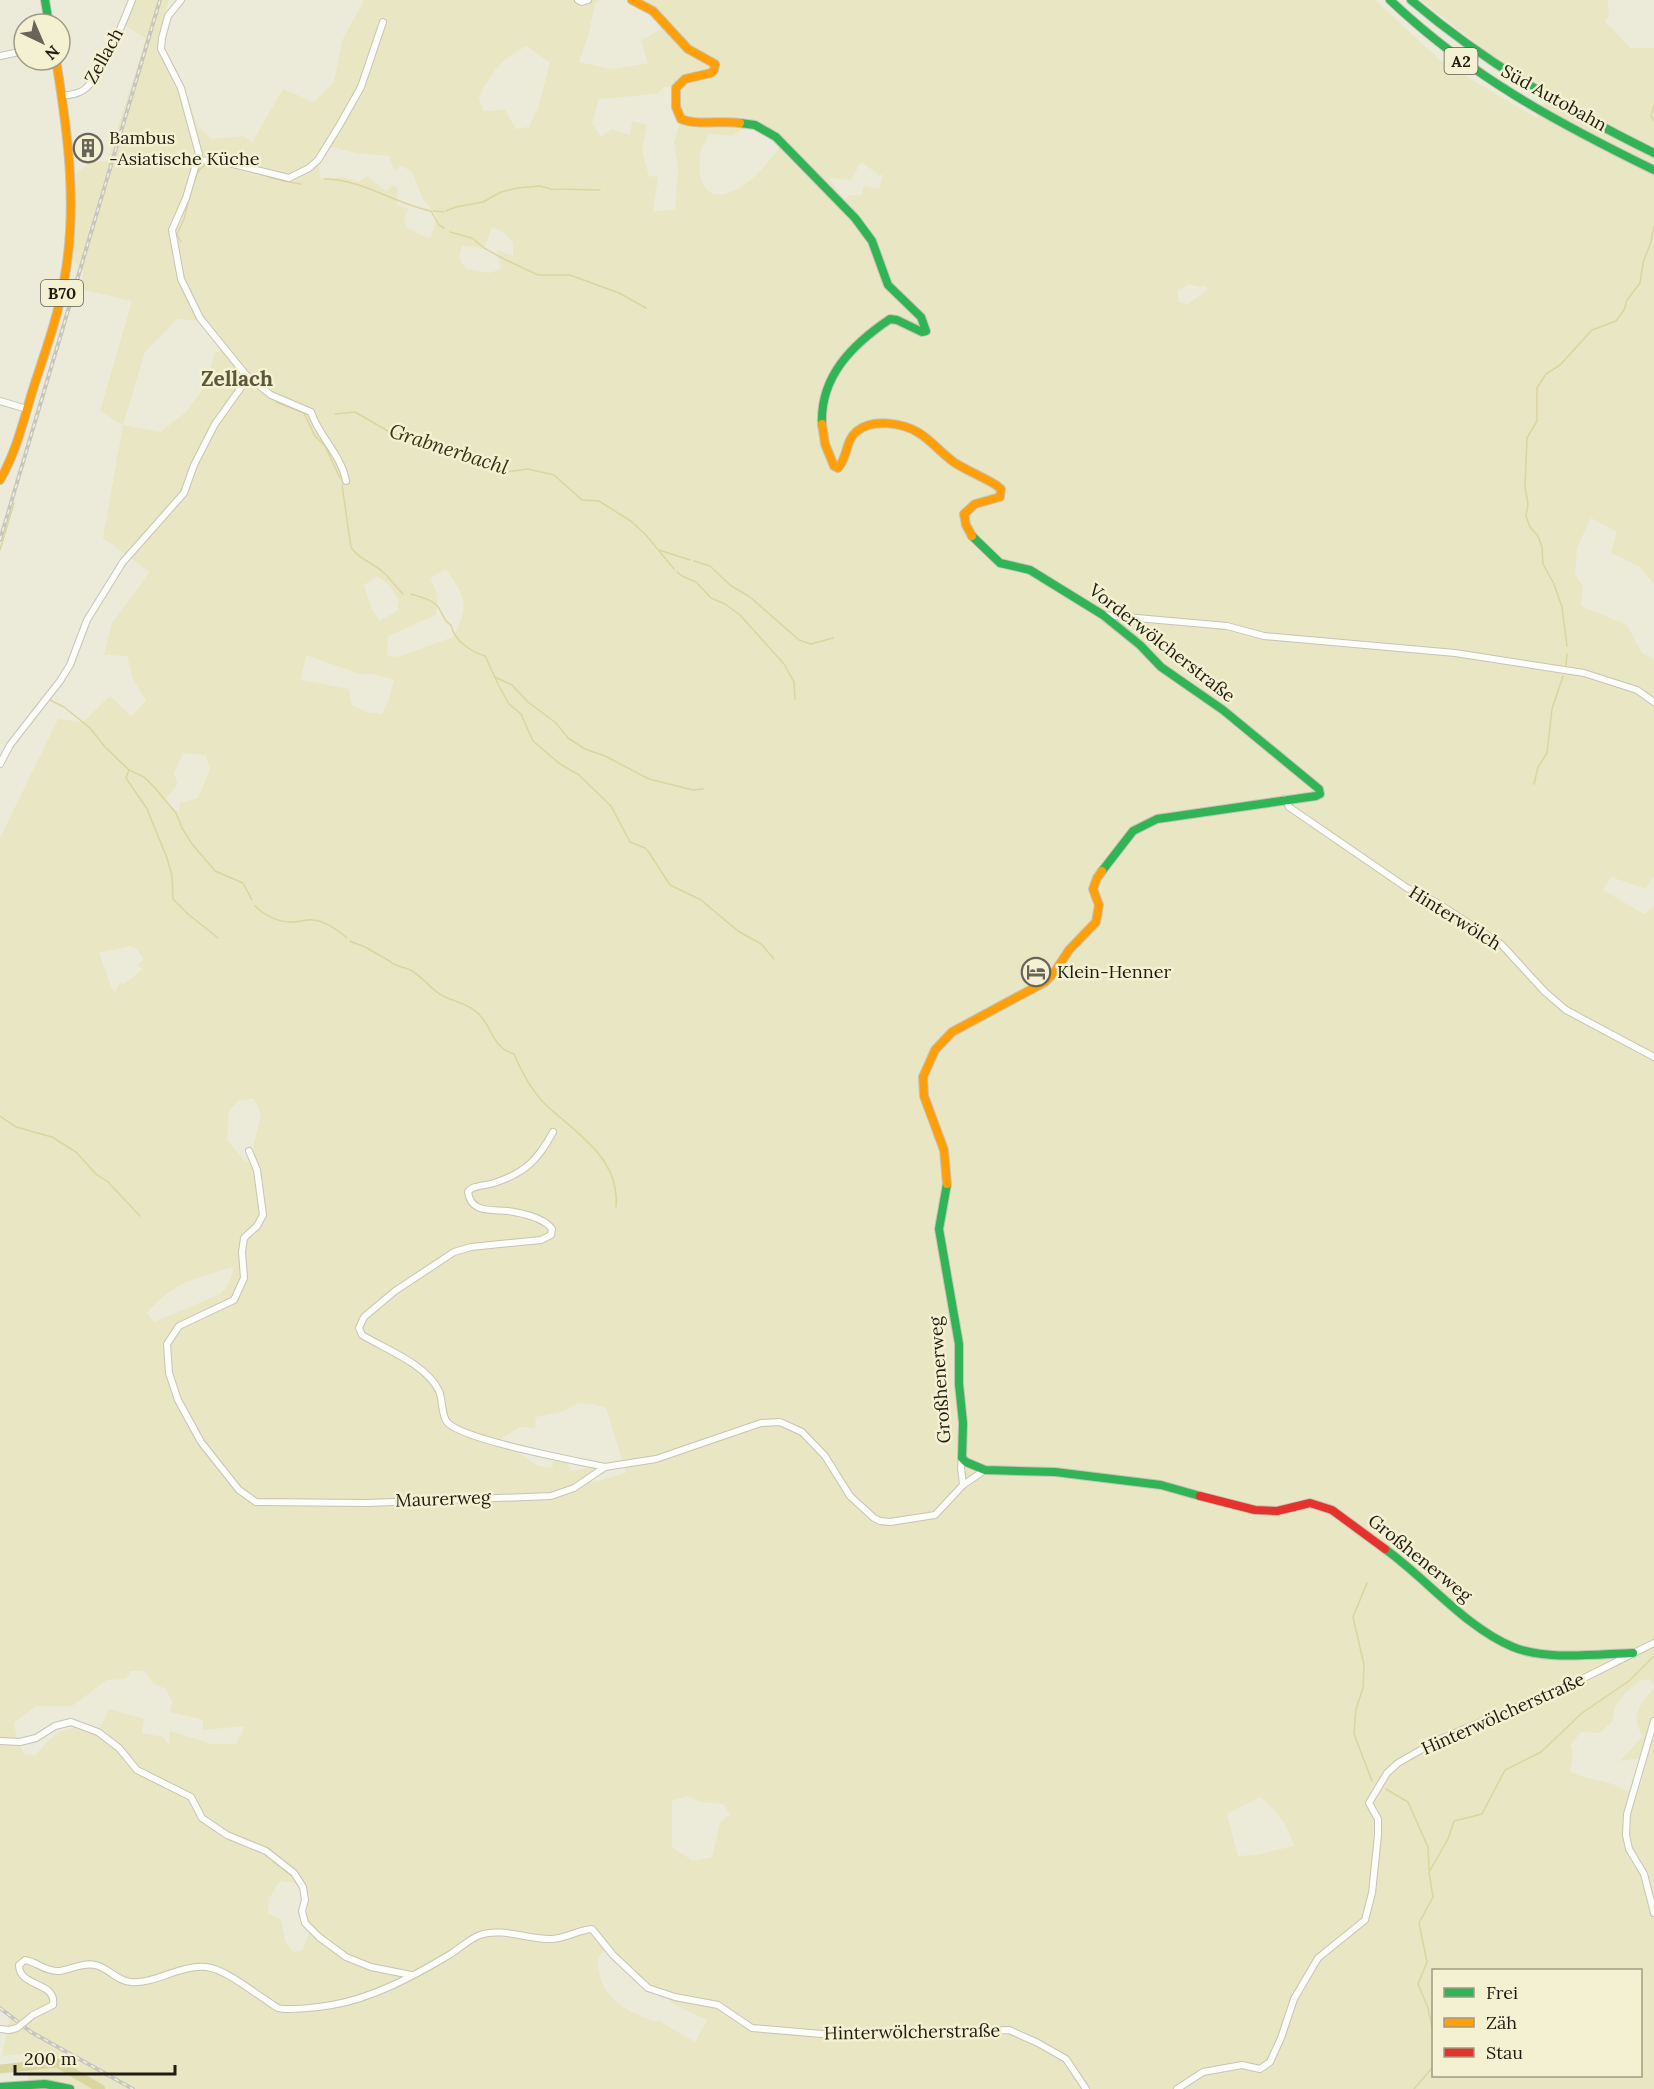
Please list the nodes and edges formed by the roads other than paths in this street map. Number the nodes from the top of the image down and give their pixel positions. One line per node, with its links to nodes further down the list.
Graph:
1 (132, 0): 10 (street, Zellach)
2 (181, 0): 12 (street)
3 (578, 0): 4 (street)
4 (588, 0)
5 (632, 0): 19 (main road, Vorderwölcherstraße)
6 (1389, 0): 13 (main road, Süd Autobahn / A2)
7 (1411, 0): 11 (main road, Süd Autobahn / A2)
8 (383, 22): 12 (street)
9 (58, 72): 10 (main road, B70)
10 (62, 96): 16 (main road, B70)
11 (1654, 153)
12 (198, 160): 14 (street)
13 (1654, 170)
14 (246, 375): 18 (street); 21 (street)
15 (0, 401): 16 (street)
16 (27, 409): 17 (main road, B70)
17 (0, 480)
18 (346, 481)
19 (1103, 615): 20 (street); 22 (main road, Vorderwölcherstraße)
20 (1654, 702)
21 (0, 764)
22 (1285, 800): 23 (street, Hinterwölch); 26 (main road, Großhenerweg)
23 (1654, 1057)
24 (553, 1132): 27 (street)
25 (249, 1151): 27 (street, Maurerweg)
26 (962, 1458): 28 (main road, Großhenerweg); 29 (street)
27 (605, 1467): 29 (street, Maurerweg)
28 (985, 1470): 29 (street, Maurerweg); 31 (main road, Großhenerweg)
29 (963, 1485)
30 (1654, 1643): 31 (street, Hinterwölcherstraße)
31 (1633, 1653): 40 (street, Hinterwölcherstraße)
32 (1654, 1721): 34 (street)
33 (0, 1741): 35 (street)
34 (1654, 1913)
35 (411, 1976): 36 (street, bridge); 39 (street, Hinterwölcherstraße)
36 (0, 2029)
37 (0, 2087): 38 (main road)
38 (70, 2089)
39 (1086, 2089)
40 (1177, 2089)

